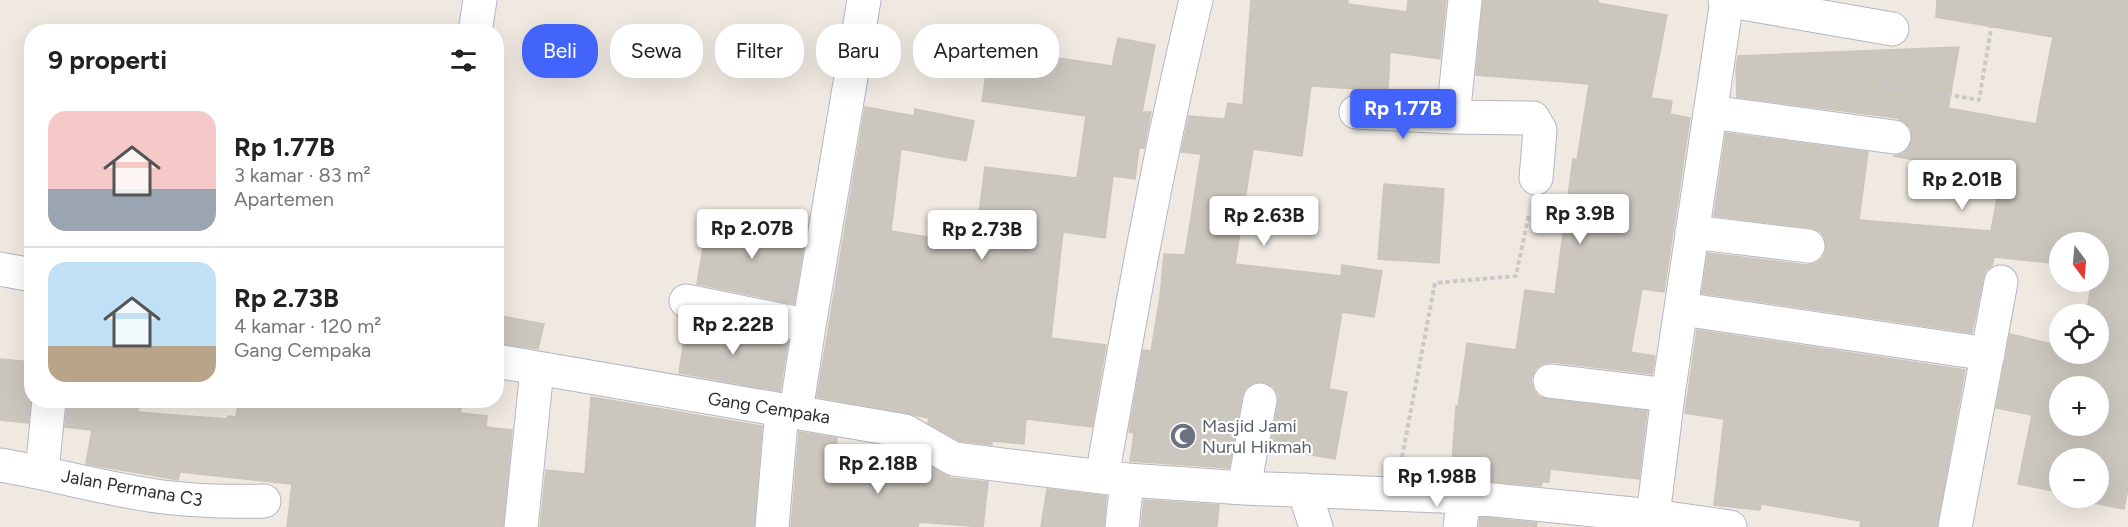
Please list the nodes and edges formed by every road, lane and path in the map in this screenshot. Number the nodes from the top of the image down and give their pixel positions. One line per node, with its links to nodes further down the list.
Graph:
1 (480, 0): 7 (street)
2 (864, 0): 21 (street)
3 (1196, 0): 32 (street)
4 (1465, 0): 11 (street)
5 (1726, 0): 8 (street); 10 (street)
6 (1995, 0): 8 (path)
7 (476, 24)
8 (1892, 28)
9 (1356, 112): 11 (street)
10 (1710, 112): 12 (street); 14 (street)
11 (1453, 117): 13 (street)
12 (1894, 137)
13 (1536, 178): 35 (path)
14 (1692, 232): 15 (street); 20 (street)
15 (1808, 246)
16 (0, 269): 17 (street)
17 (24, 274)
18 (2001, 282): 22 (street)
19 (686, 301): 21 (street)
20 (1682, 309): 22 (street); 26 (street)
21 (809, 326): 29 (street)
22 (1988, 354): 45 (street)
23 (504, 363): 24 (street, Gang Cempaka)
24 (537, 369): 29 (street, Gang Cempaka); 40 (street)
25 (1550, 381): 26 (street)
26 (1668, 395): 38 (street)
27 (1260, 400): 33 (street)
28 (48, 408): 31 (street)
29 (790, 411): 32 (street, Gang Cempaka); 41 (street)
30 (0, 465): 31 (street, Jalan Permana C3)
31 (42, 472): 36 (street, Jalan Permana C3)
32 (1115, 478): 33 (street, Gang Cempaka); 42 (street)
33 (1244, 488): 34 (street, Gang Cempaka)
34 (1304, 490): 35 (street, Gang Cempaka); 43 (street)
35 (1395, 494): 37 (street, Gang Cempaka)
36 (264, 501)
37 (1462, 512): 39 (street, Gang Cempaka)
38 (1653, 516): 39 (street, Gang Cempaka); 44 (street, Gang Cempaka)
39 (1605, 519)
40 (521, 527)
41 (772, 527)
42 (1122, 527)
43 (1316, 527)
44 (1730, 527)
45 (1955, 527)

